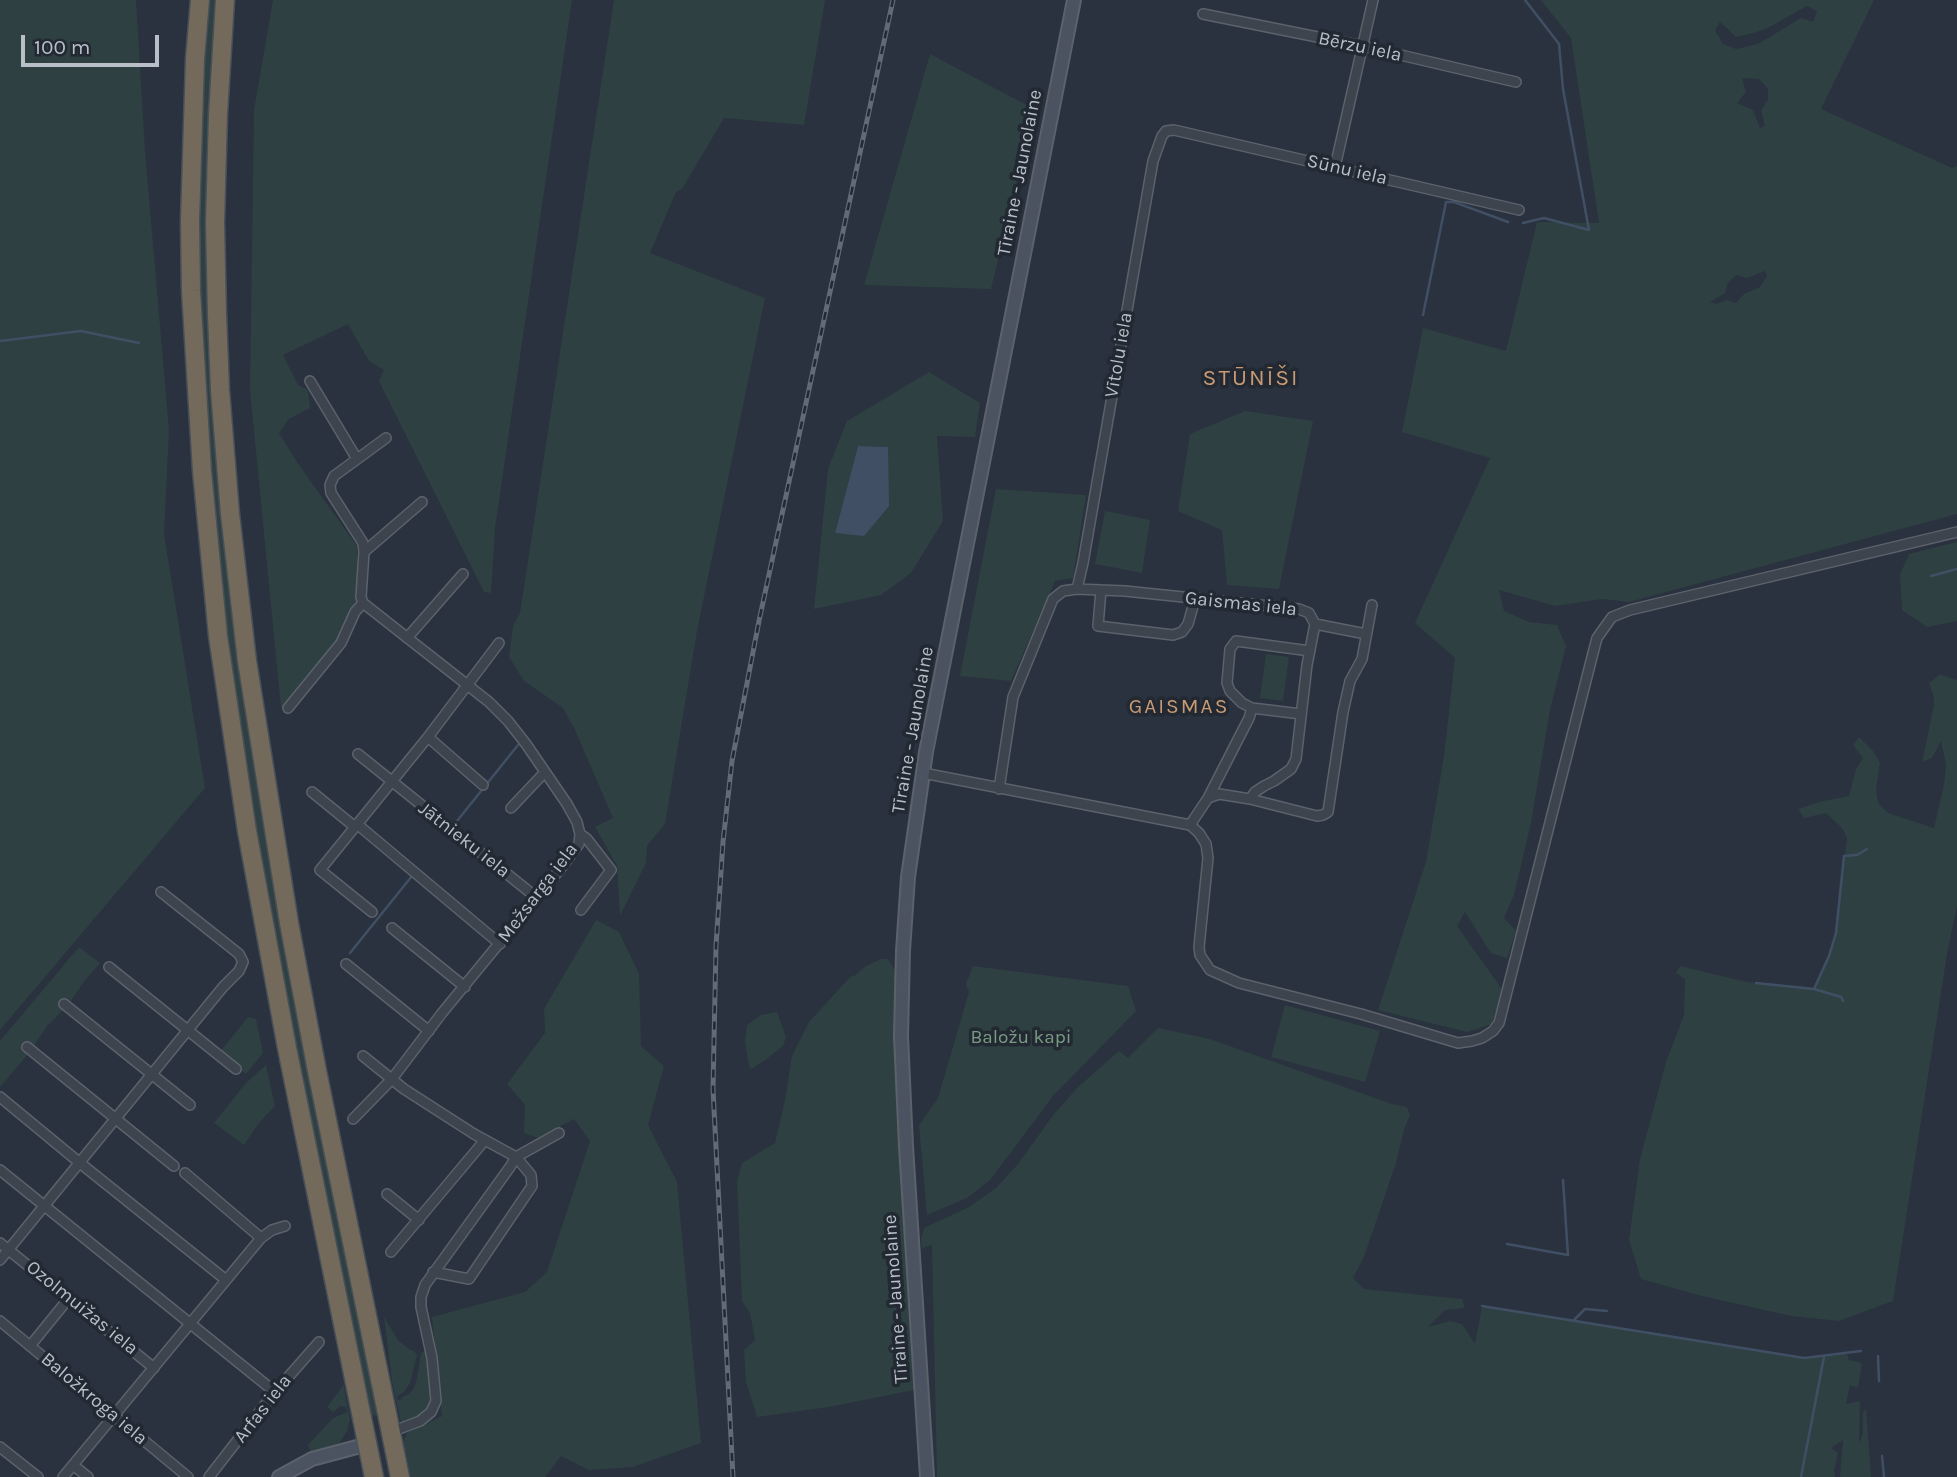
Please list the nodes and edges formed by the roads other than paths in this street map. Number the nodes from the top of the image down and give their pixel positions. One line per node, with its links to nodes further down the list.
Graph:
1 (200, 0): 94 (highway)
2 (225, 0): 93 (highway)
3 (1074, 0): 35 (main road, Tīraine - Jaunolaine)
4 (1373, 0): 6 (street)
5 (1203, 14): 6 (street, Bērzu iela)
6 (1362, 46): 7 (street, Bērzu iela); 9 (street)
7 (1516, 82)
8 (1174, 130): 9 (street, Sūnu iela); 18 (street, Vītolu iela)
9 (1335, 167): 10 (street, Sūnu iela)
10 (1519, 210)
11 (310, 381): 13 (street)
12 (386, 438): 13 (street)
13 (357, 459): 16 (street)
14 (422, 502): 16 (street)
15 (1957, 532): 44 (street)
16 (365, 552): 21 (street)
17 (463, 574): 25 (street)
18 (1077, 589): 19 (street, Gaismas iela); 38 (street)
19 (1101, 590): 20 (street, Gaismas iela); 20 (street)
20 (1195, 599): 23 (street, Gaismas iela)
21 (363, 603): 25 (street, Mežsarga iela); 29 (street)
22 (1372, 605): 24 (street)
23 (1315, 624): 24 (street, Gaismas iela); 27 (street)
24 (1366, 634): 41 (street)
25 (407, 638): 28 (street, Mežsarga iela)
26 (499, 643): 28 (street)
27 (1310, 651): 30 (street); 31 (street)
28 (468, 686): 32 (street); 34 (street, Mežsarga iela)
29 (288, 708)
30 (1252, 709): 31 (street); 40 (street)
31 (1301, 714): 41 (street)
32 (428, 737): 36 (street); 37 (street)
33 (358, 754): 36 (street, Jātnieku iela)
34 (545, 772): 42 (street); 45 (street, Mežsarga iela)
35 (923, 773): 38 (street); 105 (main road, Tīraine - Jaunolaine)
36 (391, 782): 43 (street); 47 (street, Jātnieku iela)
37 (483, 785)
38 (999, 789): 44 (street)
39 (312, 792): 43 (street)
40 (1208, 798): 41 (street); 44 (street)
41 (1250, 799)
42 (511, 808)
43 (356, 825): 49 (street); 51 (street)
44 (1190, 825)
45 (580, 834): 47 (street, Mežsarga iela); 48 (street)
46 (161, 892): 56 (street, Ozolmuižas iela)
47 (537, 898): 51 (street, Mežsarga iela)
48 (581, 910)
49 (372, 912)
50 (392, 928): 54 (street)
51 (500, 944): 54 (street, Mežsarga iela)
52 (346, 964): 57 (street)
53 (109, 967): 56 (street)
54 (465, 986): 57 (street, Mežsarga iela)
55 (64, 1004): 61 (street)
56 (187, 1031): 60 (street); 61 (street, Ozolmuižas iela)
57 (429, 1031): 62 (street, Mežsarga iela)
58 (27, 1047): 65 (street)
59 (363, 1056): 62 (street)
60 (236, 1069)
61 (152, 1075): 64 (street); 65 (street, Ozolmuižas iela)
62 (392, 1079): 66 (street, Mežsarga iela); 68 (street)
63 (0, 1097): 70 (street)
64 (190, 1105)
65 (116, 1119): 70 (street, Ozolmuižas iela); 71 (street)
66 (353, 1119)
67 (558, 1133): 69 (street)
68 (485, 1140): 69 (street); 76 (street)
69 (516, 1157): 83 (street); 83 (street)
70 (80, 1163): 75 (street, Ozolmuižas iela); 84 (street)
71 (174, 1166)
72 (0, 1170): 75 (street)
73 (185, 1173): 78 (street)
74 (387, 1194): 76 (street)
75 (44, 1206): 80 (street, Ozolmuižas iela); 87 (street)
76 (419, 1220): 81 (street)
77 (285, 1226): 78 (street)
78 (261, 1238): 84 (street)
79 (0, 1242): 80 (street, Ozolmuižas iela)
80 (9, 1250): 82 (street, Ozolmuižas iela); 85 (street, Ozolmuižas iela)
81 (391, 1252)
82 (0, 1260)
83 (433, 1272): 93 (street)
84 (226, 1280): 87 (street)
85 (69, 1298): 89 (street); 90 (street, Ozolmuižas iela)
86 (0, 1321): 89 (street, Baložkroga iela)
87 (189, 1324): 90 (street); 91 (street)
88 (318, 1342): 91 (street, Arfas iela)
89 (30, 1346): 92 (street, Baložkroga iela)
90 (154, 1368): 92 (street)
91 (275, 1392): 101 (street, Arfas iela)
92 (115, 1416): 96 (street); 100 (street, Baložkroga iela)
93 (391, 1432): 104 (highway)
94 (368, 1444): 102 (main road); 103 (highway)
95 (0, 1447): 97 (street)
96 (73, 1465): 98 (street); 99 (street)
97 (38, 1477)
98 (64, 1477)
99 (88, 1477)
100 (188, 1477)
101 (209, 1477)
102 (279, 1477)
103 (374, 1477)
104 (400, 1477)
105 (927, 1477)

